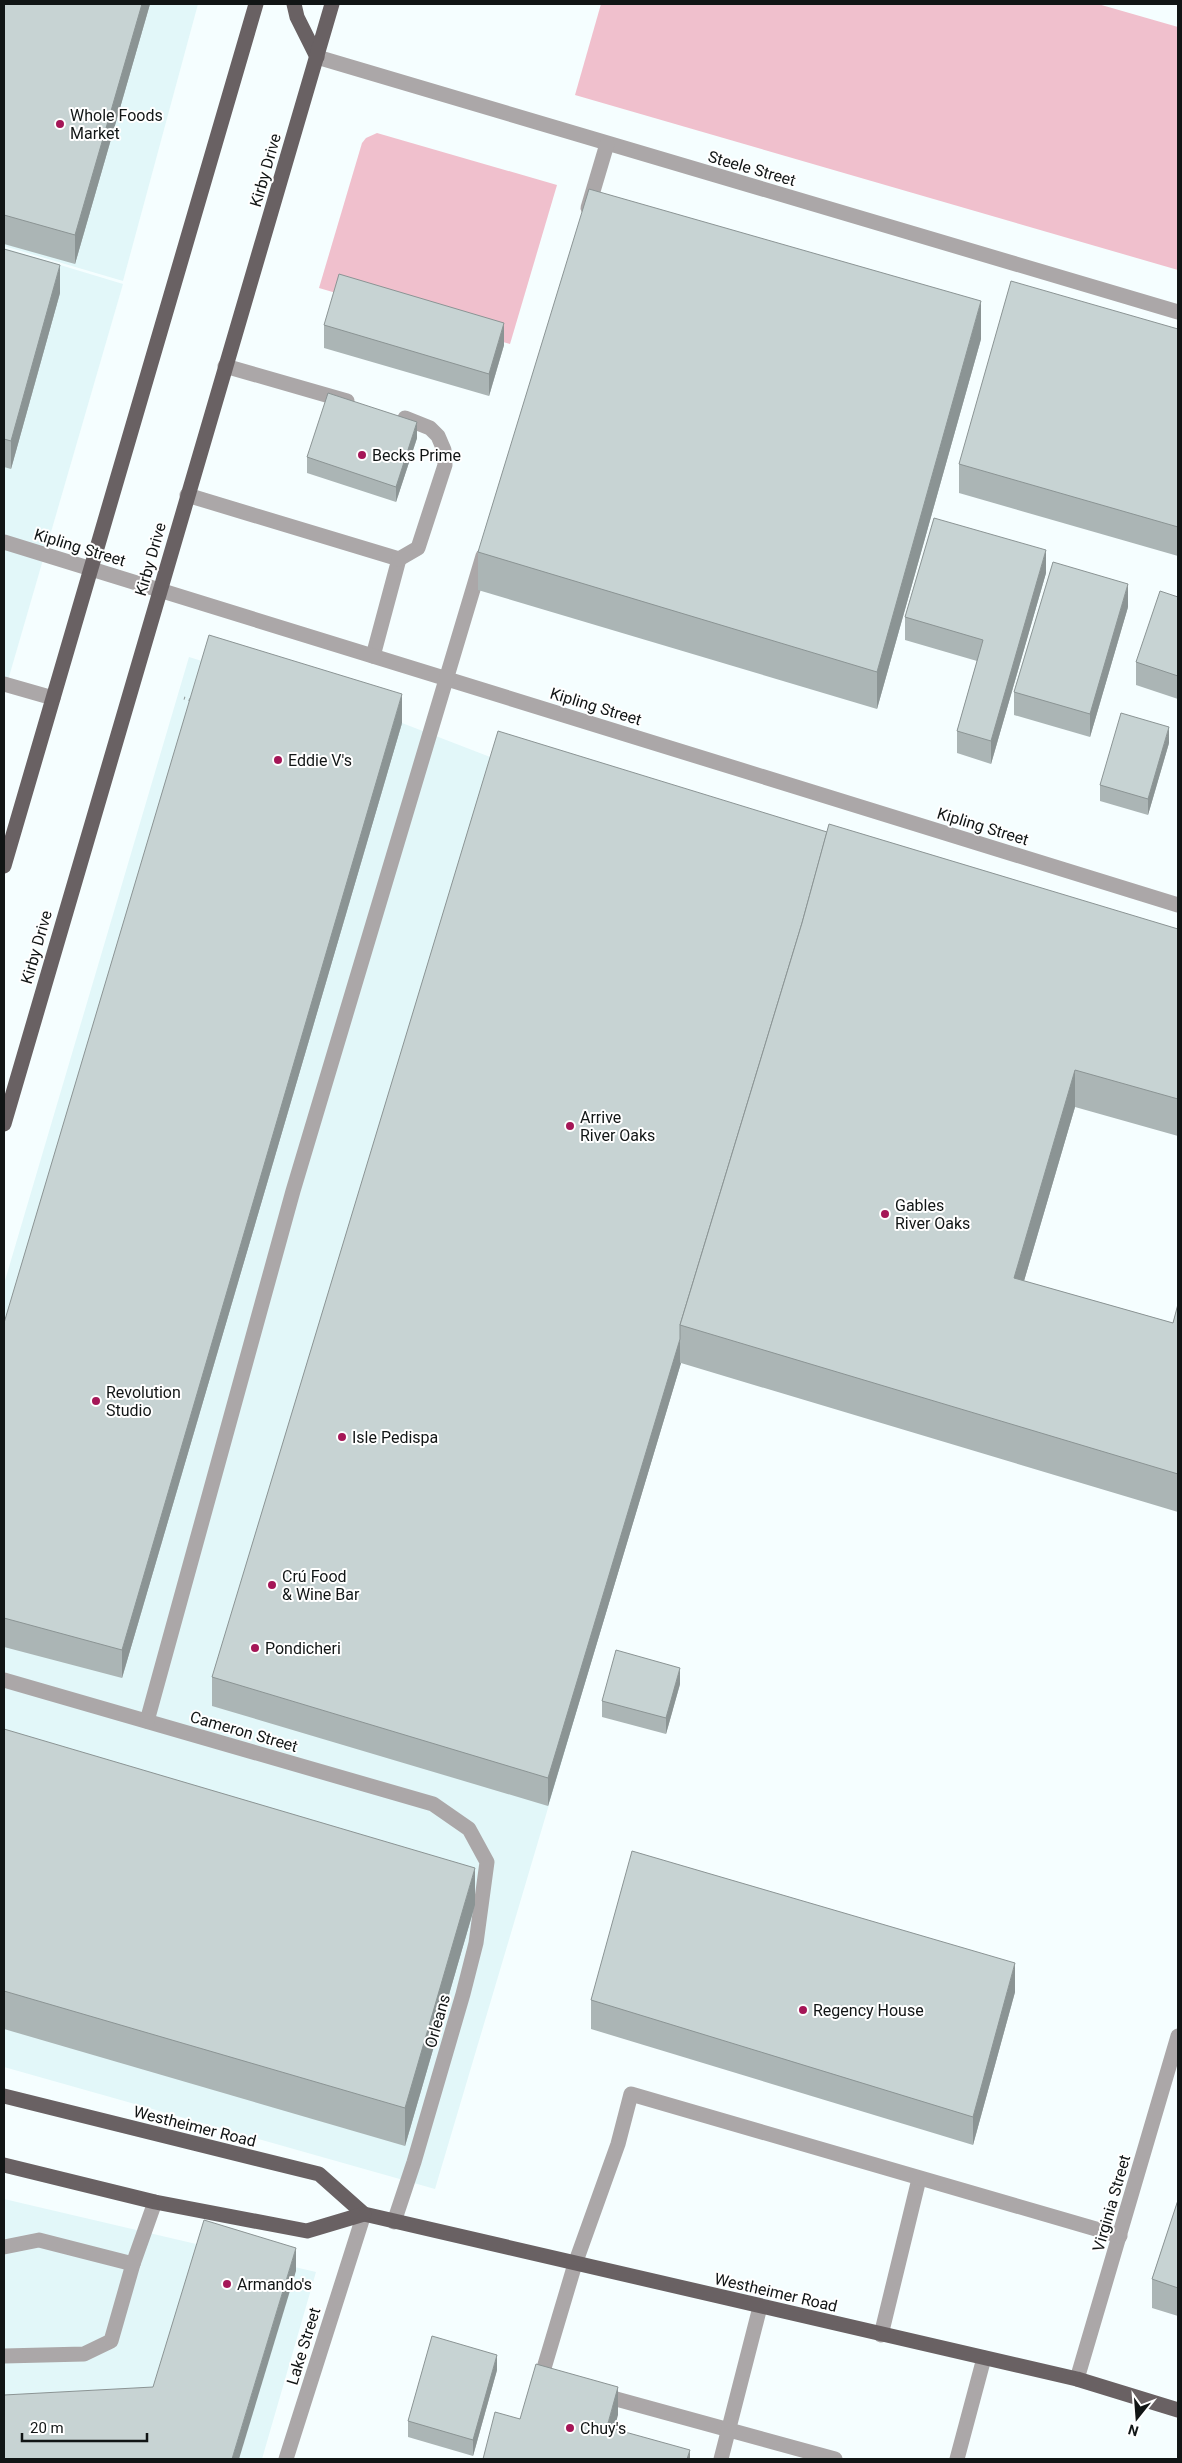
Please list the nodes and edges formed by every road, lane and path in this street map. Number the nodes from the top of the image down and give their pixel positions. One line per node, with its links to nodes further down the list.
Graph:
1 (256, 4): 15 (main road)
2 (294, 4): 4 (main road)
3 (332, 4): 4 (main road, Kirby Drive)
4 (316, 58): 5 (street, Steele Street); 8 (main road, Kirby Drive)
5 (608, 144): 6 (street); 7 (street, Steele Street)
6 (584, 220)
7 (1178, 312)
8 (225, 366): 9 (street); 11 (main road, Kirby Drive)
9 (366, 407)
10 (405, 418): 14 (street)
11 (187, 495): 14 (street); 16 (main road, Kirby Drive)
12 (4, 542): 15 (street, Kipling Street)
13 (487, 545): 18 (street)
14 (398, 559): 17 (street)
15 (92, 568): 16 (street, Kipling Street); 20 (main road)
16 (160, 589): 17 (street, Kipling Street); 25 (main road, Kirby Drive)
17 (373, 656): 18 (street, Kipling Street)
18 (446, 678): 24 (street, Kipling Street); 27 (street)
19 (4, 684): 20 (street)
20 (53, 698): 23 (main road)
21 (184, 698): 22 (path)
22 (197, 702)
23 (4, 866)
24 (1178, 905)
25 (4, 1124)
26 (4, 1680): 27 (street, Cameron Street)
27 (147, 1722): 28 (street, Cameron Street)
28 (470, 1829): 35 (street, Orleans)
29 (1178, 2036): 36 (street, Virginia Street)
30 (4, 2096): 34 (main road, Westheimer Road)
31 (4, 2165): 33 (main road)
32 (919, 2179): 36 (street); 39 (street); 41 (street)
33 (155, 2202): 34 (main road); 38 (street)
34 (364, 2214): 35 (main road, Westheimer Road); 49 (street, Lake Street)
35 (394, 2222): 39 (main road, Westheimer Road)
36 (1120, 2236): 44 (street, Virginia Street)
37 (4, 2247): 38 (street)
38 (133, 2264): 42 (street)
39 (575, 2264): 40 (main road, Westheimer Road); 45 (street)
40 (760, 2306): 41 (main road, Westheimer Road); 48 (street)
41 (881, 2334): 43 (main road, Westheimer Road)
42 (4, 2356)
43 (984, 2358): 44 (main road, Westheimer Road); 52 (street)
44 (1077, 2379): 47 (main road, Westheimer Road)
45 (560, 2383)
46 (588, 2391): 48 (street)
47 (1178, 2410)
48 (728, 2430): 50 (street); 51 (street)
49 (286, 2459)
50 (721, 2459)
51 (835, 2459)
52 (957, 2459)

